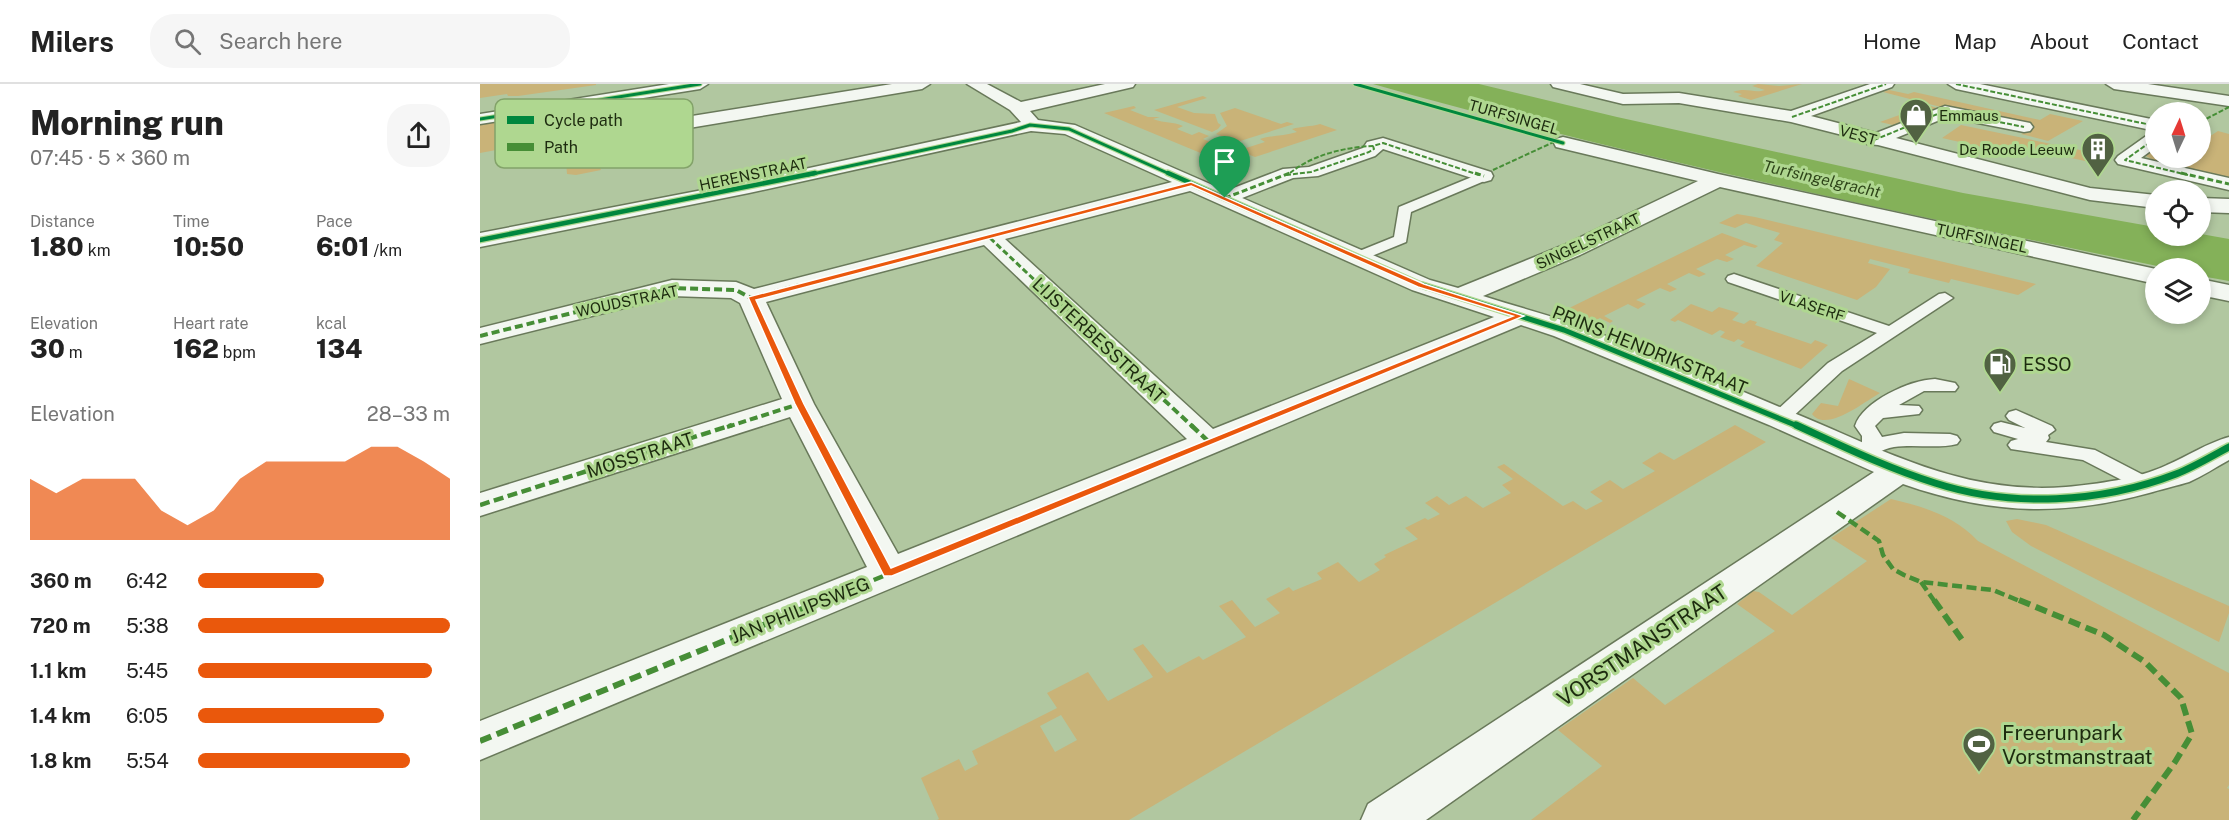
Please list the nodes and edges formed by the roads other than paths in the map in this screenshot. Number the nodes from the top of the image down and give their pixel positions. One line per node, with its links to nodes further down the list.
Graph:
1 (700, 84): 12 (street)
2 (922, 84): 21 (street)
3 (975, 84): 16 (street, PRINS HENDRIKSTRAAT)
4 (1127, 84): 16 (street, HERENSTRAAT)
5 (1558, 84): 13 (street, VEST)
6 (1886, 84): 19 (street)
7 (1956, 84): 22 (street)
8 (2114, 84): 14 (street)
9 (2192, 84): 11 (street)
10 (1726, 89): 13 (street)
11 (2229, 89)
12 (606, 99)
13 (1692, 99): 19 (street, VEST)
14 (2229, 101)
15 (2229, 107): 17 (street)
16 (1024, 116): 31 (street, PRINS HENDRIKSTRAAT); 38 (street, HERENSTRAAT)
17 (2211, 116)
18 (495, 117): 20 (street)
19 (1792, 117): 24 (street, VEST)
20 (480, 119)
21 (693, 122)
22 (2145, 124)
23 (2024, 127): 24 (street)
24 (1874, 140): 34 (street, VEST)
25 (1563, 143): 30 (street, TURFSINGEL)
26 (2145, 146): 27 (street)
27 (2145, 165)
28 (2160, 168): 32 (street)
29 (1484, 176): 33 (street); 39 (lane)
30 (1718, 180): 40 (street, TURFSINGEL); 45 (street, SINGELSTRAAT)
31 (1191, 184): 33 (street, PRINS HENDRIKSTRAAT); 37 (street)
32 (2229, 184)
33 (1225, 198): 39 (street, PRINS HENDRIKSTRAAT)
34 (2145, 201)
35 (2211, 205): 36 (street)
36 (2229, 206)
37 (990, 238): 44 (street); 57 (street, LIJSTERBESSTRAAT)
38 (480, 240)
39 (1357, 257): 45 (street, PRINS HENDRIKSTRAAT)
40 (2145, 275)
41 (1734, 279): 48 (lane, VLASERF)
42 (2211, 289): 43 (street)
43 (2229, 293)
44 (751, 298): 49 (street, WOUDSTRAAT); 51 (street)
45 (1457, 298): 47 (street, PRINS HENDRIKSTRAAT)
46 (1945, 298): 48 (lane)
47 (1520, 316): 54 (street, PRINS HENDRIKSTRAAT); 57 (street, JAN PHILIPSWEG)
48 (1891, 332): 54 (lane)
49 (480, 336)
50 (1948, 387): 53 (lane)
51 (799, 404): 63 (street, MOSSTRAAT); 64 (street)
52 (1912, 410): 53 (lane)
53 (1878, 412): 61 (lane)
54 (1780, 418): 61 (street, PRINS HENDRIKSTRAAT)
55 (2008, 422): 60 (lane)
56 (1950, 441): 61 (lane)
57 (1209, 442): 64 (street, JAN PHILIPSWEG)
58 (2018, 445): 60 (lane)
59 (2229, 447): 62 (street, PRINS HENDRIKSTRAAT)
60 (2088, 453): 62 (lane)
61 (1877, 456): 62 (street, PRINS HENDRIKSTRAAT); 66 (street, VORSTMANSTRAAT)
62 (2143, 484)
63 (480, 505)
64 (888, 573): 65 (street, JAN PHILIPSWEG)
65 (480, 741)
66 (1386, 820)

